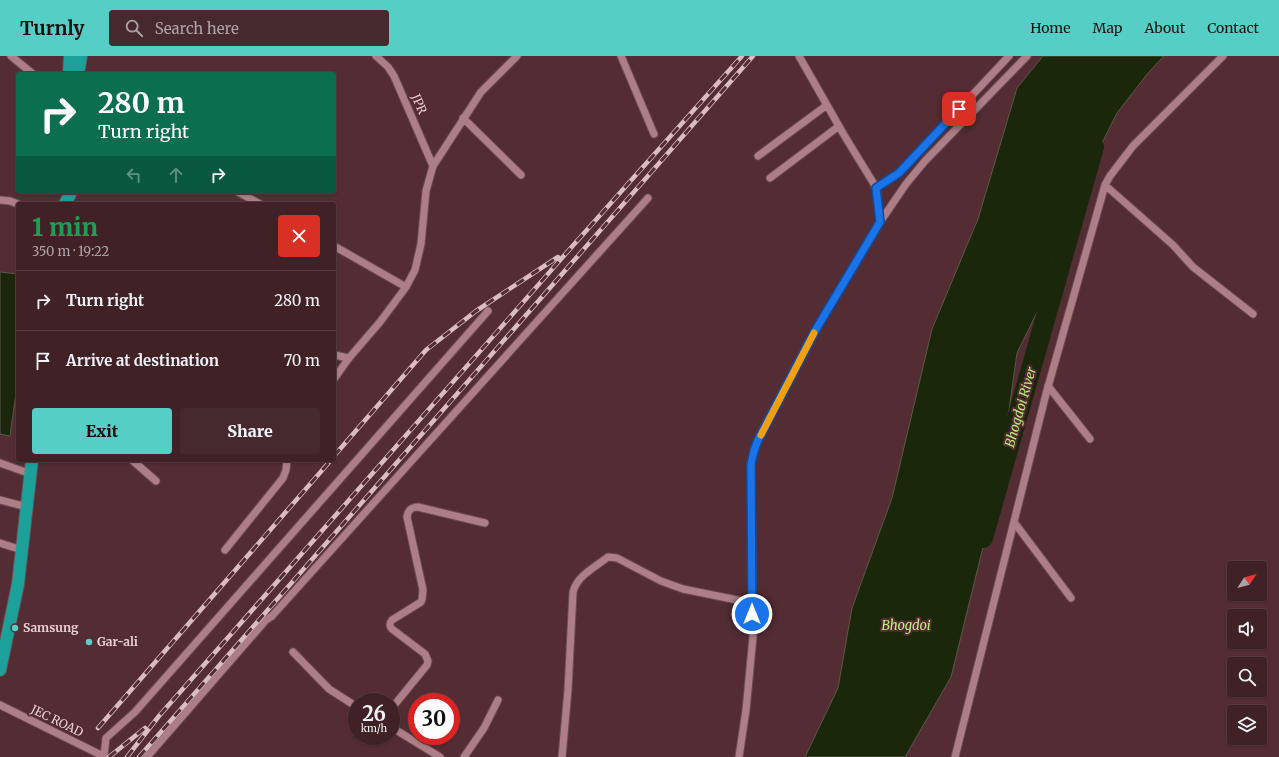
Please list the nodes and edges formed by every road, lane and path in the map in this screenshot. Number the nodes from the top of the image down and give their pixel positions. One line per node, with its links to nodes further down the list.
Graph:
1 (11, 56): 11 (street)
2 (70, 56): 12 (highway)
3 (80, 56): 13 (highway)
4 (376, 56): 19 (street, JPR)
5 (517, 56): 15 (street)
6 (621, 56): 17 (street)
7 (799, 56): 14 (street)
8 (1009, 56): 23 (street)
9 (1027, 56): 29 (street)
10 (1223, 56): 22 (street)
11 (31, 72)
12 (69, 72)
13 (78, 72)
14 (827, 105): 16 (street); 18 (street)
15 (464, 118): 19 (street); 20 (street)
16 (839, 126): 21 (street); 23 (street)
17 (654, 134)
18 (758, 156)
19 (433, 166): 31 (street)
20 (521, 175)
21 (770, 178)
22 (1105, 186): 33 (street); 37 (street)
23 (876, 188): 29 (street)
24 (242, 194): 27 (street)
25 (648, 198): 62 (street)
26 (0, 200): 28 (street)
27 (256, 202)
28 (16, 203)
29 (880, 222): 53 (street)
30 (336, 247): 31 (street)
31 (406, 287): 35 (street)
32 (488, 311): 61 (street)
33 (1253, 314)
34 (336, 355): 35 (street)
35 (350, 358): 36 (street)
36 (336, 377)
37 (1048, 386): 38 (street); 47 (street)
38 (1090, 439)
39 (32, 462): 43 (highway)
40 (134, 462): 44 (street)
41 (287, 462): 51 (street)
42 (0, 463): 43 (street)
43 (31, 474): 46 (highway)
44 (156, 481)
45 (0, 500): 46 (street)
46 (27, 507): 50 (highway)
47 (1014, 522): 52 (street); 67 (street)
48 (485, 523): 56 (street)
49 (0, 543): 50 (street)
50 (22, 550): 55 (highway)
51 (225, 550)
52 (1071, 598)
53 (752, 603): 65 (street); 66 (street)
54 (293, 652): 58 (street)
55 (0, 670)
56 (400, 698)
57 (498, 700): 64 (street)
58 (348, 701)
59 (0, 705): 61 (street, JEC ROAD)
60 (400, 733): 63 (street)
61 (104, 757)
62 (147, 757)
63 (440, 757)
64 (464, 757)
65 (562, 757)
66 (739, 757)
67 (955, 757)

